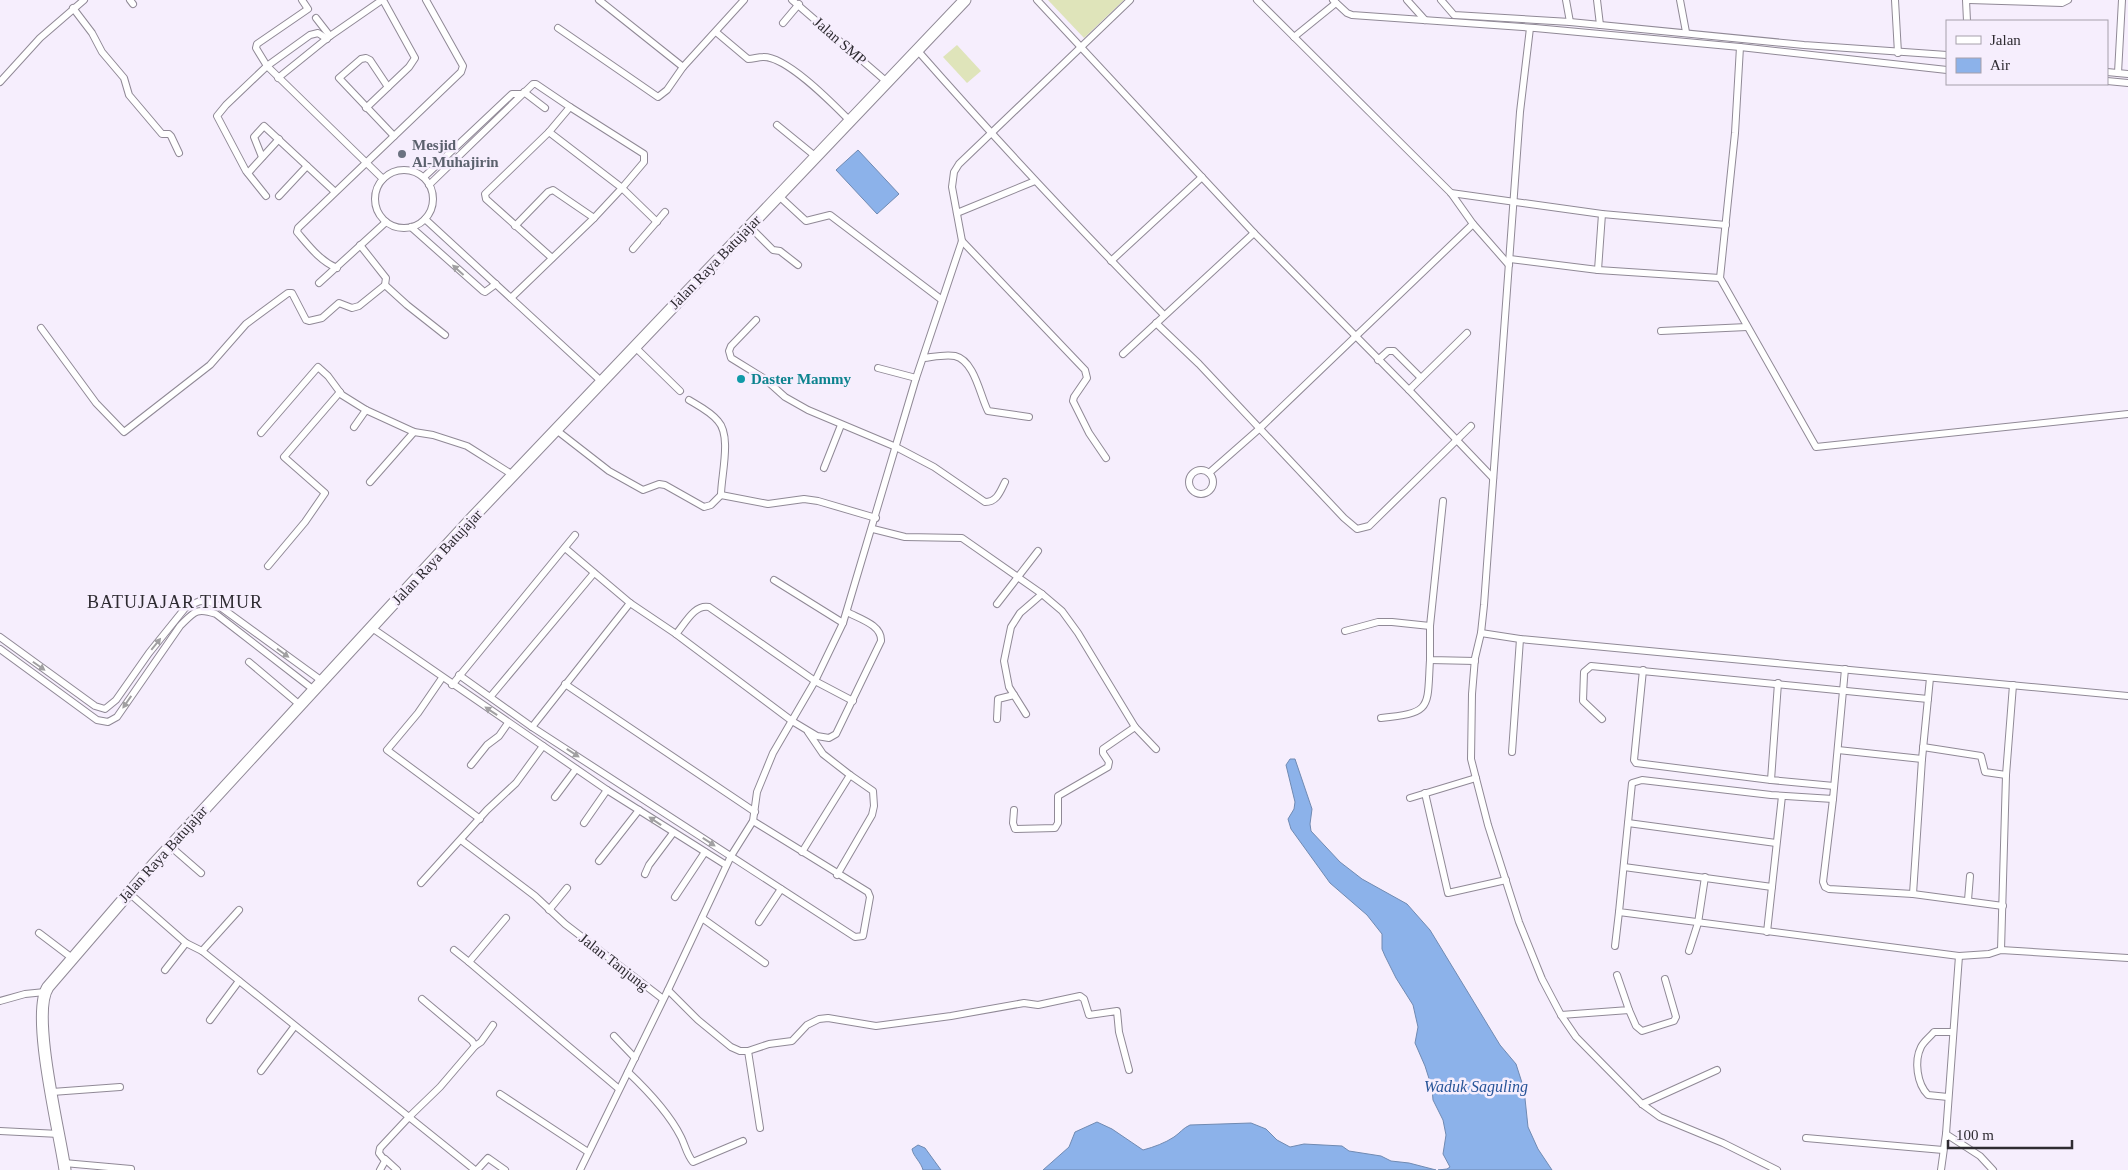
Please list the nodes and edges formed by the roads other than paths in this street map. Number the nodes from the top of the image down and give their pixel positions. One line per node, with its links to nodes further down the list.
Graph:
1 (84, 0): 23 (street)
2 (302, 0): 41 (street)
3 (383, 0): 35 (street); 52 (street)
4 (426, 0): 61 (street)
5 (599, 0): 42 (street)
6 (744, 0): 32 (street)
7 (792, 0): 22 (street, Jalan SMP)
8 (965, 0): 38 (highway, Jalan Raya Batujajar)
9 (1037, 0): 36 (street)
10 (1130, 0): 36 (street)
11 (1258, 0): 34 (street)
12 (1407, 0): 25 (street)
13 (1441, 0): 27 (street)
14 (1566, 0): 27 (street)
15 (1597, 0): 29 (street)
16 (1680, 0): 33 (street)
17 (1895, 0): 39 (street)
18 (1968, 0): 19 (street); 26 (street)
19 (2068, 0)
20 (2122, 0): 45 (street)
21 (1334, 1): 25 (street); 34 (street)
22 (799, 4): 28 (street); 50 (street, Jalan SMP)
23 (73, 8): 49 (street); 63 (street)
24 (316, 18): 35 (street)
25 (1425, 20): 31 (street)
26 (1968, 20)
27 (1570, 22): 29 (street)
28 (783, 23)
29 (1600, 25): 33 (street)
30 (558, 28): 42 (street)
31 (1530, 28): 37 (street); 80 (street)
32 (716, 32): 42 (street); 57 (street)
33 (1686, 32): 39 (street)
34 (1294, 37): 76 (street)
35 (329, 38): 41 (street); 47 (street)
36 (1082, 47): 60 (street); 69 (street)
37 (1740, 47): 43 (street); 89 (street)
38 (918, 51): 50 (highway, Jalan Raya Batujajar); 60 (street)
39 (1898, 53): 40 (street)
40 (1946, 56)
41 (267, 66): 47 (street); 68 (street)
42 (683, 66)
43 (1946, 70)
44 (2108, 72): 45 (street)
45 (2118, 73): 46 (street)
46 (2128, 74)
47 (278, 78): 66 (street)
48 (2108, 81): 51 (street)
49 (0, 82)
50 (888, 82): 57 (highway, Jalan Raya Batujajar)
51 (2128, 83)
52 (388, 87): 54 (street); 54 (street)
53 (523, 93): 55 (street); 56 (street); 70 (street); 73 (street)
54 (366, 108): 61 (street)
55 (545, 108)
56 (570, 108): 59 (street); 74 (street)
57 (850, 121): 65 (highway, Jalan Raya Batujajar)
58 (777, 125): 65 (street)
59 (549, 132): 74 (street); 90 (street)
60 (993, 132): 72 (street); 82 (street)
61 (394, 136): 66 (street)
62 (279, 139): 64 (street); 64 (street); 67 (street)
63 (179, 153)
64 (262, 156): 68 (street)
65 (814, 156): 79 (highway, Jalan Raya Batujajar)
66 (366, 163): 71 (street); 75 (street)
67 (307, 166): 75 (street); 78 (street)
68 (248, 173): 77 (street)
69 (1202, 177): 93 (street); 98 (street)
70 (424, 178): 71 (street); 73 (street)
71 (383, 179): 86 (street)
72 (1035, 181): 82 (street); 98 (street)
73 (429, 185): 85 (street)
74 (622, 188): 84 (street); 87 (street)
75 (334, 192): 101 (street)
76 (1450, 193): 80 (street); 88 (street)
77 (266, 196)
78 (279, 196)
79 (779, 196): 91 (highway, Jalan Raya Batujajar); 108 (street)
80 (1514, 203): 83 (street); 99 (street)
81 (665, 212): 87 (street)
82 (956, 213): 94 (street)
83 (1602, 214): 89 (street); 102 (street)
84 (594, 218): 90 (street); 97 (street)
85 (425, 219): 92 (street); 105 (street)
86 (386, 222): 92 (street); 95 (street)
87 (657, 222): 96 (street)
88 (1473, 224): 99 (street); 117 (street)
89 (1726, 225): 103 (street)
90 (515, 226): 97 (street)
91 (749, 226): 100 (street); 118 (highway, Jalan Raya Batujajar)
92 (411, 227): 105 (street, one-way to 92)
93 (1254, 233): 109 (street); 117 (street)
94 (962, 241): 108 (street); 142 (street)
95 (360, 245): 101 (street); 106 (street)
96 (633, 249)
97 (552, 258): 107 (street)
98 (1111, 260): 109 (street)
99 (1510, 262): 102 (street); 146 (street)
100 (798, 265)
101 (337, 268): 104 (street)
102 (1598, 270): 103 (street)
103 (1720, 278): 112 (street)
104 (319, 283)
105 (496, 284): 107 (street)
106 (385, 285): 113 (street); 116 (street)
107 (510, 298): 125 (street)
108 (942, 300): 120 (street)
109 (1164, 314): 111 (street)
110 (756, 320): 133 (street)
111 (1156, 323): 119 (street); 137 (street)
112 (1747, 327): 114 (street); 131 (street)
113 (42, 328)
114 (1661, 331)
115 (1467, 333): 124 (street)
116 (445, 335)
117 (1356, 337): 121 (street); 137 (street)
118 (635, 347): 125 (highway, Jalan Raya Batujajar); 127 (street)
119 (1123, 354)
120 (924, 358): 123 (street); 132 (street)
121 (1378, 360): 124 (street); 126 (street)
122 (878, 368): 123 (street)
123 (916, 378): 141 (street)
124 (1421, 378): 126 (street)
125 (602, 382): 136 (highway, Jalan Raya Batujajar)
126 (1410, 390): 140 (street)
127 (680, 391)
128 (340, 392): 130 (street); 139 (street); 156 (street)
129 (689, 400): 149 (street)
130 (366, 410): 135 (street); 138 (street)
131 (2128, 414)
132 (1029, 417)
133 (841, 426): 141 (street); 143 (street)
134 (1471, 426): 140 (street)
135 (354, 427)
136 (555, 429): 145 (highway, Jalan Raya Batujajar); 149 (street)
137 (1259, 429): 140 (street); 144 (street)
138 (414, 432): 145 (street); 147 (street)
139 (261, 433)
140 (1458, 439): 146 (street)
141 (896, 447): 148 (street); 151 (street)
142 (1106, 458)
143 (824, 468)
144 (1210, 473)
145 (513, 475): 166 (highway, Jalan Raya Batujajar)
146 (1493, 478): 168 (street)
147 (370, 482)
148 (1006, 482)
149 (721, 495): 151 (street)
150 (1444, 501): 165 (street)
151 (876, 518): 152 (street)
152 (873, 529): 158 (street); 163 (street)
153 (575, 534): 154 (street)
154 (565, 548): 157 (street); 178 (street)
155 (1038, 551): 158 (street)
156 (268, 566)
157 (594, 573): 161 (street); 188 (street)
158 (1017, 576): 160 (street); 162 (street)
159 (774, 580): 164 (street)
160 (1042, 594): 189 (street); 201 (street)
161 (630, 603): 169 (street); 183 (street)
162 (997, 604)
163 (847, 612): 164 (street); 192 (street)
164 (843, 623): 181 (street)
165 (1430, 626): 167 (street); 173 (street)
166 (372, 628): 179 (street); 186 (highway, Jalan Raya Batujajar)
167 (1345, 631)
168 (1481, 633): 171 (street); 174 (street)
169 (676, 634): 181 (street); 198 (street)
170 (0, 637): 186 (street, one-way to 186)
171 (1520, 639): 176 (street); 207 (street)
172 (0, 649): 186 (street, one-way to 172)
173 (1430, 660): 174 (street); 195 (street)
174 (1475, 661): 213 (street)
175 (249, 662): 193 (street)
176 (1845, 669): 180 (street); 187 (street)
177 (1642, 670): 182 (street); 196 (street); 214 (street)
178 (459, 675): 184 (street); 188 (street)
179 (442, 678): 184 (street); 225 (street)
180 (1930, 678): 185 (street); 191 (street)
181 (815, 681): 192 (street); 198 (street)
182 (1778, 683): 187 (street); 214 (street)
183 (565, 684): 200 (street); 224 (street)
184 (452, 685): 199 (street, one-way to 184)
185 (2013, 685): 190 (street); 212 (street)
186 (318, 686): 193 (highway, Jalan Raya Batujajar)
187 (1844, 691): 191 (street); 206 (street)
188 (491, 696): 200 (street)
189 (1014, 696): 194 (street); 197 (street)
190 (2128, 696)
191 (1928, 700): 204 (street)
192 (853, 701): 202 (street)
193 (300, 705): 232 (highway, Jalan Raya Batujajar)
194 (1026, 714)
195 (1381, 718)
196 (1602, 719)
197 (997, 720)
198 (792, 721): 202 (street); 224 (street)
199 (508, 723): 203 (street); 209 (street)
200 (532, 726): 235 (street, one-way to 235)
201 (1135, 727): 205 (street); 223 (street)
202 (807, 730): 211 (street)
203 (543, 746): 210 (street); 225 (street)
204 (1923, 747): 208 (street); 212 (street)
205 (1156, 749)
206 (1838, 750): 208 (street); 215 (street)
207 (1512, 752)
208 (1922, 759): 250 (street)
209 (471, 765)
210 (576, 769): 216 (street); 219 (street)
211 (850, 775): 234 (street); 241 (street)
212 (2006, 775): 253 (street)
213 (1476, 778): 217 (street); 244 (street)
214 (1771, 780): 215 (street)
215 (1834, 786): 221 (street)
216 (607, 790): 222 (street); 227 (street)
217 (1426, 793): 220 (street); 244 (street)
218 (1782, 796): 221 (street); 228 (street); 231 (street)
219 (555, 797)
220 (1410, 798)
221 (1832, 799): 250 (street)
222 (639, 810): 229 (street, one-way to 222); 236 (street)
223 (1014, 810)
224 (754, 812): 226 (street)
225 (480, 819): 230 (street)
226 (753, 821): 234 (street); 235 (street)
227 (584, 823)
228 (1628, 823): 231 (street); 238 (street)
229 (673, 833): 233 (street); 240 (street)
230 (461, 840): 245 (street); 255 (street, Jalan Tanjung)
231 (1776, 843): 246 (street)
232 (170, 846): 239 (street); 249 (highway, Jalan Raya Batujajar)
233 (705, 852): 237 (street); 251 (street)
234 (802, 852): 241 (street)
235 (730, 856): 237 (street); 248 (street)
236 (599, 861)
237 (726, 865): 258 (street)
238 (1624, 868): 243 (street); 256 (street)
239 (201, 872)
240 (645, 874)
241 (838, 875): 248 (street)
242 (1970, 876): 252 (street)
243 (1705, 877): 246 (street); 260 (street)
244 (1506, 880): 284 (street)
245 (421, 883)
246 (1772, 887): 261 (street)
247 (567, 888): 255 (street)
248 (781, 889): 259 (street)
249 (129, 893): 263 (street); 272 (highway, Jalan Raya Batujajar)
250 (1913, 894): 252 (street)
251 (675, 897)
252 (1968, 900): 253 (street)
253 (2003, 906): 266 (street)
254 (239, 910): 267 (street)
255 (549, 910): 281 (street, Jalan Tanjung)
256 (1619, 912): 260 (street); 264 (street)
257 (506, 918): 271 (street)
258 (702, 918): 273 (street); 279 (street)
259 (759, 922)
260 (1698, 923): 261 (street); 268 (street)
261 (1768, 932): 269 (street)
262 (39, 933): 272 (street)
263 (186, 943): 267 (street); 274 (street)
264 (1615, 946)
265 (454, 950): 271 (street)
266 (2001, 950): 269 (street); 270 (street)
267 (202, 951): 277 (street)
268 (1689, 951)
269 (1959, 956): 288 (street)
270 (2128, 958)
271 (469, 962): 298 (street)
272 (68, 963): 278 (highway, Jalan Raya Batujajar)
273 (765, 963)
274 (165, 970)
275 (1617, 975): 283 (street)
276 (1665, 979): 283 (street)
277 (239, 981): 285 (street); 287 (street)
278 (46, 989): 282 (street); 299 (highway)
279 (668, 990): 281 (street); 291 (street)
280 (422, 999): 290 (street)
281 (663, 999): 292 (street)
282 (0, 1001)
283 (1629, 1010): 284 (street)
284 (1561, 1015): 302 (street)
285 (210, 1020)
286 (493, 1026): 290 (street)
287 (294, 1027): 295 (street); 303 (street)
288 (1952, 1032): 301 (street); 301 (street)
289 (614, 1036): 292 (street)
290 (475, 1046): 303 (street)
291 (748, 1052): 293 (street); 304 (street)
292 (635, 1058): 296 (street)
293 (1129, 1070)
294 (1717, 1070): 302 (street)
295 (261, 1071)
296 (628, 1072): 298 (street); 309 (street)
297 (120, 1087): 299 (street)
298 (619, 1088): 311 (street)
299 (52, 1092): 306 (highway)
300 (500, 1094): 311 (street)
301 (1948, 1097): 307 (street)
302 (1642, 1104): 320 (street)
303 (409, 1117): 312 (street); 317 (street)
304 (760, 1128)
305 (0, 1130): 306 (street)
306 (59, 1134): 313 (highway)
307 (1946, 1134): 310 (street); 322 (street)
308 (1806, 1138): 310 (street)
309 (743, 1141)
310 (1944, 1150): 321 (street)
311 (588, 1152): 319 (street)
312 (385, 1159): 315 (street); 316 (street)
313 (64, 1166): 314 (street)
314 (131, 1169)
315 (380, 1170)
316 (397, 1170)
317 (476, 1170): 318 (street)
318 (505, 1170)
319 (580, 1170)
320 (1777, 1170)
321 (1941, 1170)
322 (1993, 1170)

